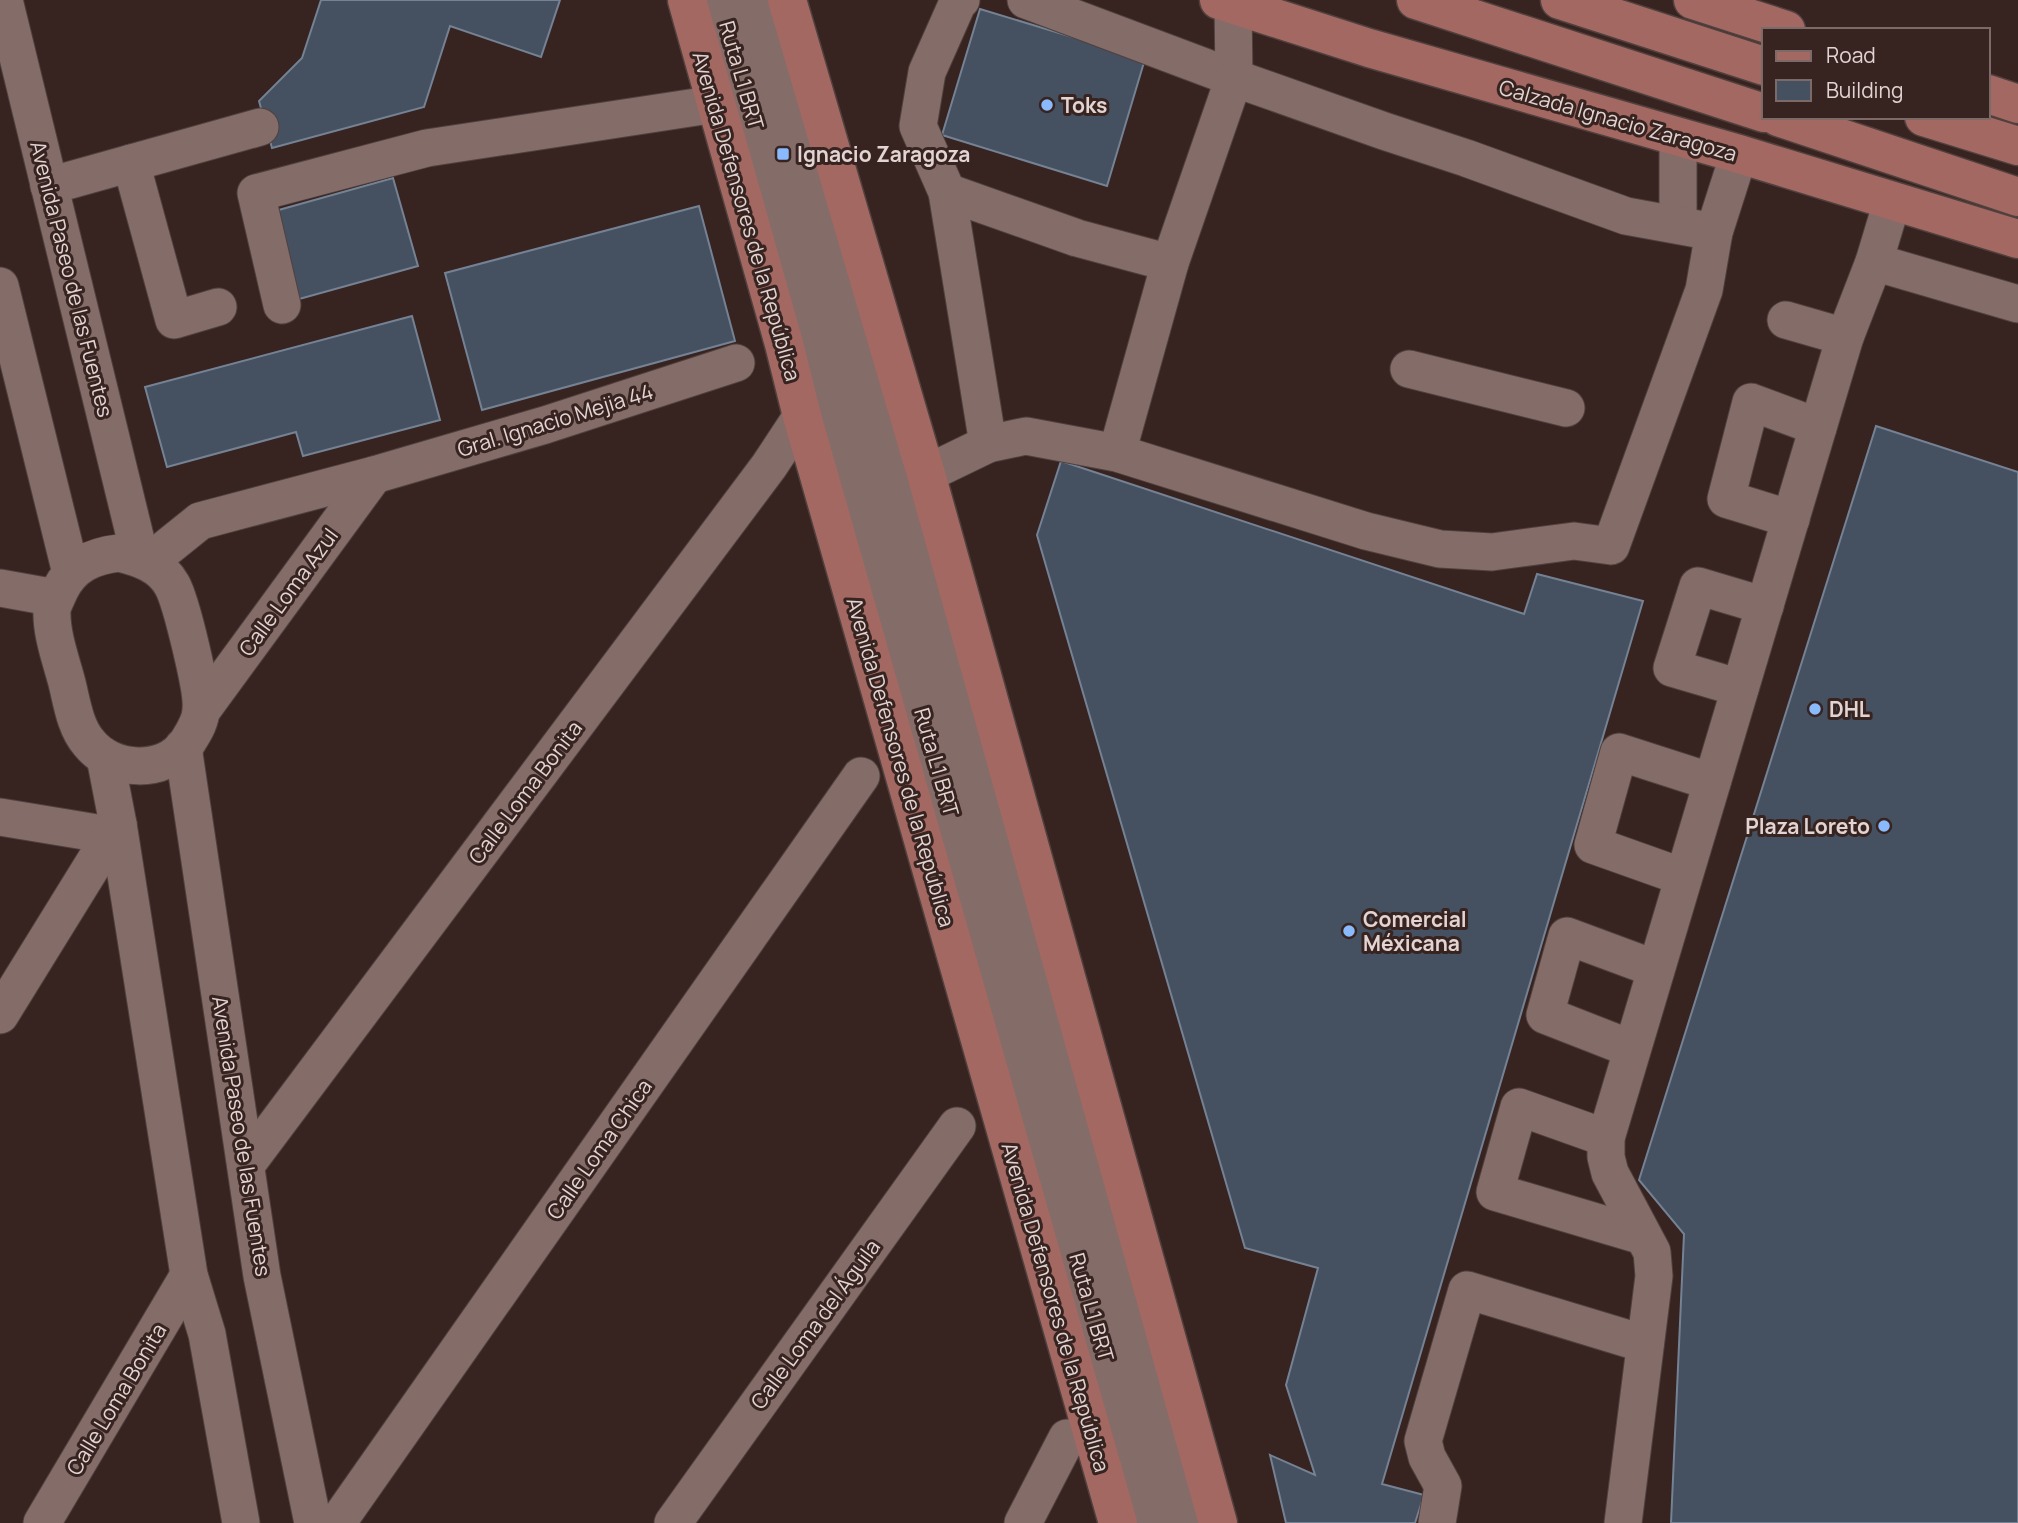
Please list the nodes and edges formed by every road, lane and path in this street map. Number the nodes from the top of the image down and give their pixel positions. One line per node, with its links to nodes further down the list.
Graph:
1 (4, 0): 28 (street, Avenida Paseo de las Fuentes)
2 (687, 0): 18 (main road, Avenida Defensores de la República)
3 (721, 0): 83 (street, Ruta L1 BRT)
4 (754, 0): 84 (street, Ruta L1 BRT)
5 (787, 0): 14 (main road)
6 (816, 0): 14 (main road)
7 (961, 0): 29 (street)
8 (1026, 0): 16 (street)
9 (1416, 0): 20 (main road)
10 (1560, 0): 15 (main road)
11 (1693, 0): 13 (main road)
12 (1226, 2): 16 (street); 24 (main road, Calzada Ignacio Zaragoza)
13 (1780, 28)
14 (805, 64): 50 (main road)
15 (1762, 65)
16 (1234, 78): 32 (street); 36 (street)
17 (1990, 95): 19 (main road)
18 (716, 104): 39 (street); 46 (main road, Avenida Defensores de la República)
19 (2018, 104)
20 (1762, 112)
21 (1784, 119): 30 (main road)
22 (1930, 119): 25 (main road)
23 (260, 127): 27 (street)
24 (1678, 137): 26 (main road, Calzada Ignacio Zaragoza); 32 (street)
25 (2018, 146)
26 (1739, 155): 31 (main road, Calzada Ignacio Zaragoza); 33 (street)
27 (131, 163): 28 (street); 40 (street)
28 (49, 187): 53 (street, Avenida Paseo de las Fuentes)
29 (947, 192): 36 (street); 48 (street)
30 (2018, 197)
31 (1892, 202): 34 (main road, Calzada Ignacio Zaragoza); 35 (street)
32 (1678, 225): 33 (street)
33 (1713, 232): 49 (street)
34 (2018, 239)
35 (1874, 262): 38 (street); 42 (street)
36 (1170, 263): 49 (street)
37 (0, 286): 54 (street)
38 (2018, 304)
39 (282, 305)
40 (218, 307)
41 (1786, 320): 42 (street)
42 (1845, 337): 47 (street)
43 (736, 363): 51 (street, Gral. Ignacio Mejia 44)
44 (1409, 369): 45 (street)
45 (1566, 408)
46 (802, 416): 71 (street, Calle Loma Bonita); 82 (main road, Avenida Defensores de la República)
47 (1818, 426): 52 (street); 52 (street)
48 (988, 444): 49 (street); 50 (street)
49 (1117, 453)
50 (926, 474): 85 (main road)
51 (374, 475): 53 (street, Gral. Ignacio Mejia 44); 58 (street, Calle Loma Azul)
52 (1791, 519): 56 (street)
53 (144, 560): 54 (street); 58 (street)
54 (63, 586): 55 (street); 60 (street)
55 (0, 588)
56 (1765, 606): 57 (street); 57 (street)
57 (1740, 688): 62 (street)
58 (202, 710): 59 (street)
59 (183, 747): 60 (street); 71 (street, Avenida Paseo de las Fuentes)
60 (105, 757): 64 (street)
61 (861, 775): 79 (street, Calle Loma Chica)
62 (1712, 782): 65 (street); 65 (street)
63 (0, 817): 64 (street)
64 (113, 829): 67 (street); 73 (street)
65 (1683, 877): 66 (street)
66 (1656, 970): 68 (street); 68 (street)
67 (0, 1015)
68 (1632, 1049): 70 (street)
69 (957, 1126): 80 (street, Calle Loma del Águila)
70 (1606, 1138): 72 (street); 72 (street)
71 (246, 1165): 78 (street, Avenida Paseo de las Fuentes)
72 (1643, 1236): 74 (street)
73 (189, 1275): 76 (street, Calle Loma Bonita); 77 (street)
74 (1645, 1344): 86 (street); 87 (street)
75 (1067, 1438): 81 (street)
76 (42, 1523)
77 (241, 1523)
78 (313, 1523)
79 (337, 1523)
80 (673, 1523)
81 (1023, 1523)
82 (1118, 1523)
83 (1153, 1523)
84 (1184, 1523)
85 (1218, 1523)
86 (1437, 1523)
87 (1623, 1523)

